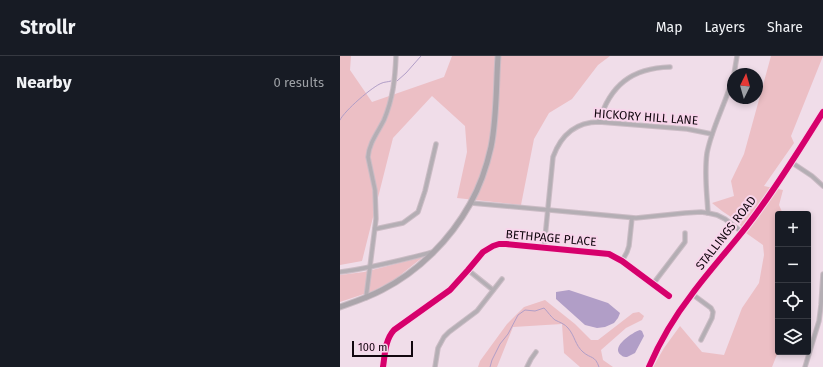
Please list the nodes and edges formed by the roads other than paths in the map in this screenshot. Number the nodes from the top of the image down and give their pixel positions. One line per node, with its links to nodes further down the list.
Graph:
1 (396, 56): 17 (street)
2 (498, 56): 13 (main road)
3 (737, 56): 5 (street)
4 (670, 67): 8 (street)
5 (734, 68)
6 (727, 95): 9 (street)
7 (823, 112): 11 (main road, STALLINGS ROAD)
8 (599, 122): 9 (street, HICKORY HILL LANE); 14 (street, HICKORY HILL LANE)
9 (712, 134): 15 (street)
10 (436, 144): 17 (street)
11 (791, 162): 12 (street); 18 (main road, STALLINGS ROAD)
12 (823, 186)
13 (471, 203): 14 (street); 21 (main road)
14 (547, 210): 16 (street); 20 (street, HICKORY HILL LANE)
15 (708, 213): 16 (street); 18 (street)
16 (632, 218): 22 (street)
17 (375, 229): 23 (street)
18 (742, 232): 30 (main road, STALLINGS ROAD)
19 (685, 233): 28 (street)
20 (544, 248): 22 (street, BETHPAGE PLACE); 24 (street, BETHPAGE PLACE)
21 (435, 251): 23 (street); 32 (main road)
22 (622, 261): 28 (street, BETHPAGE PLACE)
23 (370, 267): 25 (street); 32 (street)
24 (468, 270): 29 (street); 36 (street, BETHPAGE PLACE)
25 (340, 272)
26 (823, 274): 40 (street)
27 (502, 279): 29 (street)
28 (653, 284): 31 (street, BETHPAGE PLACE)
29 (493, 290): 37 (street)
30 (692, 294): 34 (street); 39 (main road, STALLINGS ROAD)
31 (669, 296)
32 (366, 298): 33 (main road)
33 (340, 307)
34 (701, 340)
35 (536, 352): 38 (street)
36 (383, 367)
37 (435, 367)
38 (527, 367)
39 (648, 367)
40 (806, 367)

